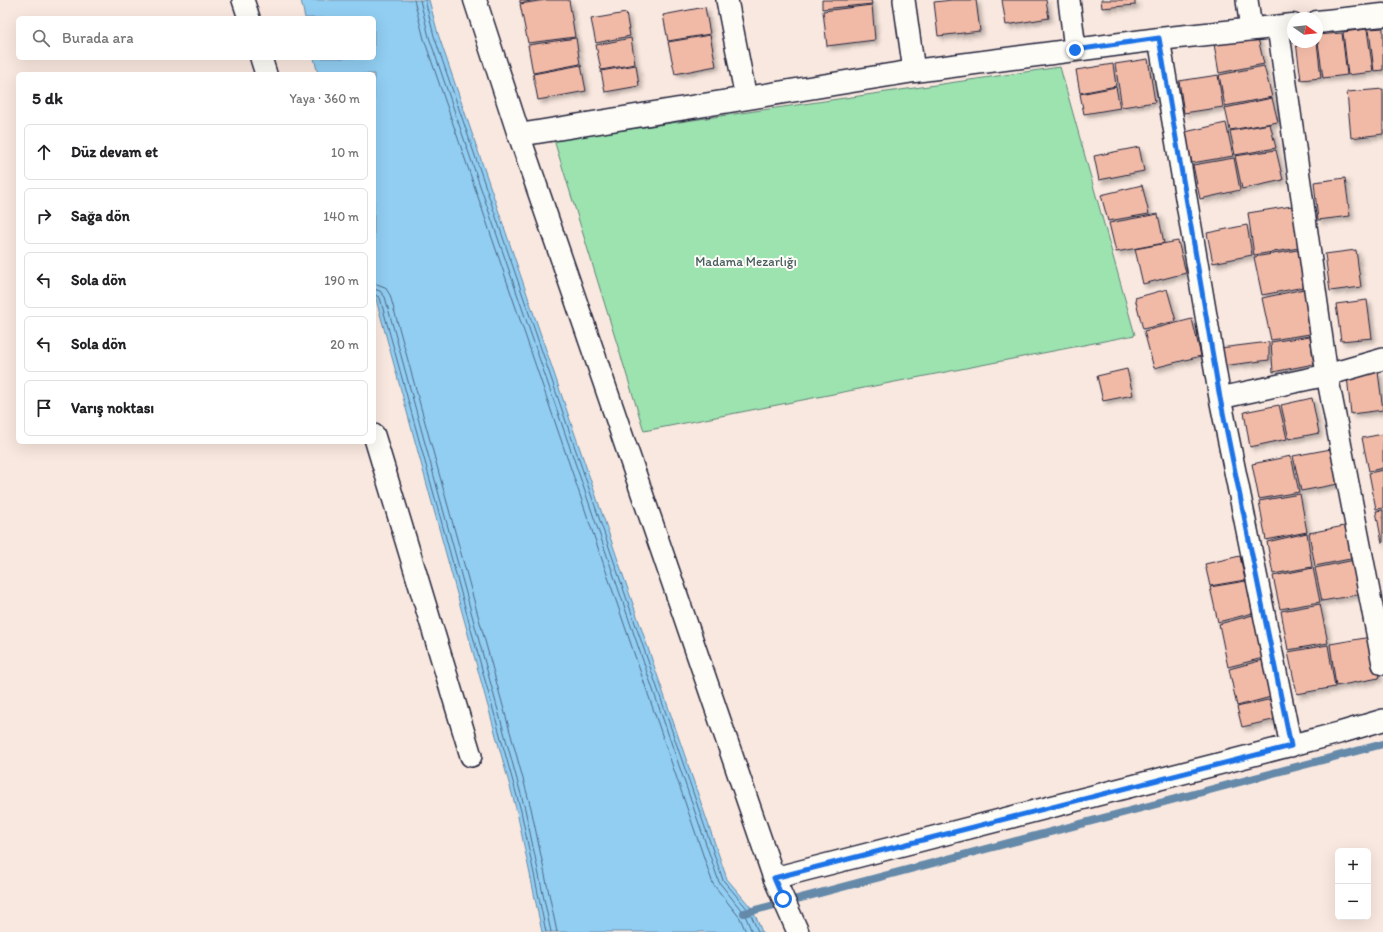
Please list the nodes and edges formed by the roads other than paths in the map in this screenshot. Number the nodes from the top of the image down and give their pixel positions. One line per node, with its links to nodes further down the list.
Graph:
1 (243, 0): 8 (street)
2 (475, 0): 18 (main road)
3 (728, 0): 17 (street)
4 (904, 0): 15 (street)
5 (1069, 0): 13 (street)
6 (1246, 0): 11 (street)
7 (1383, 15): 9 (main road)
8 (248, 16)
9 (1323, 21)
10 (1286, 26): 11 (main road); 20 (street)
11 (1251, 29): 12 (main road)
12 (1159, 38): 13 (main road); 21 (street)
13 (1075, 50): 15 (main road)
14 (262, 60): 16 (street)
15 (914, 71): 17 (main road)
16 (265, 72)
17 (746, 98): 18 (main road)
18 (519, 135): 27 (street)
19 (1383, 359): 20 (street)
20 (1327, 375): 21 (street); 23 (street)
21 (1220, 398): 25 (street)
22 (376, 441): 26 (street)
23 (1383, 664)
24 (1383, 720): 25 (street)
25 (1291, 746): 27 (street)
26 (471, 756)
27 (774, 878): 28 (street)
28 (798, 932)

